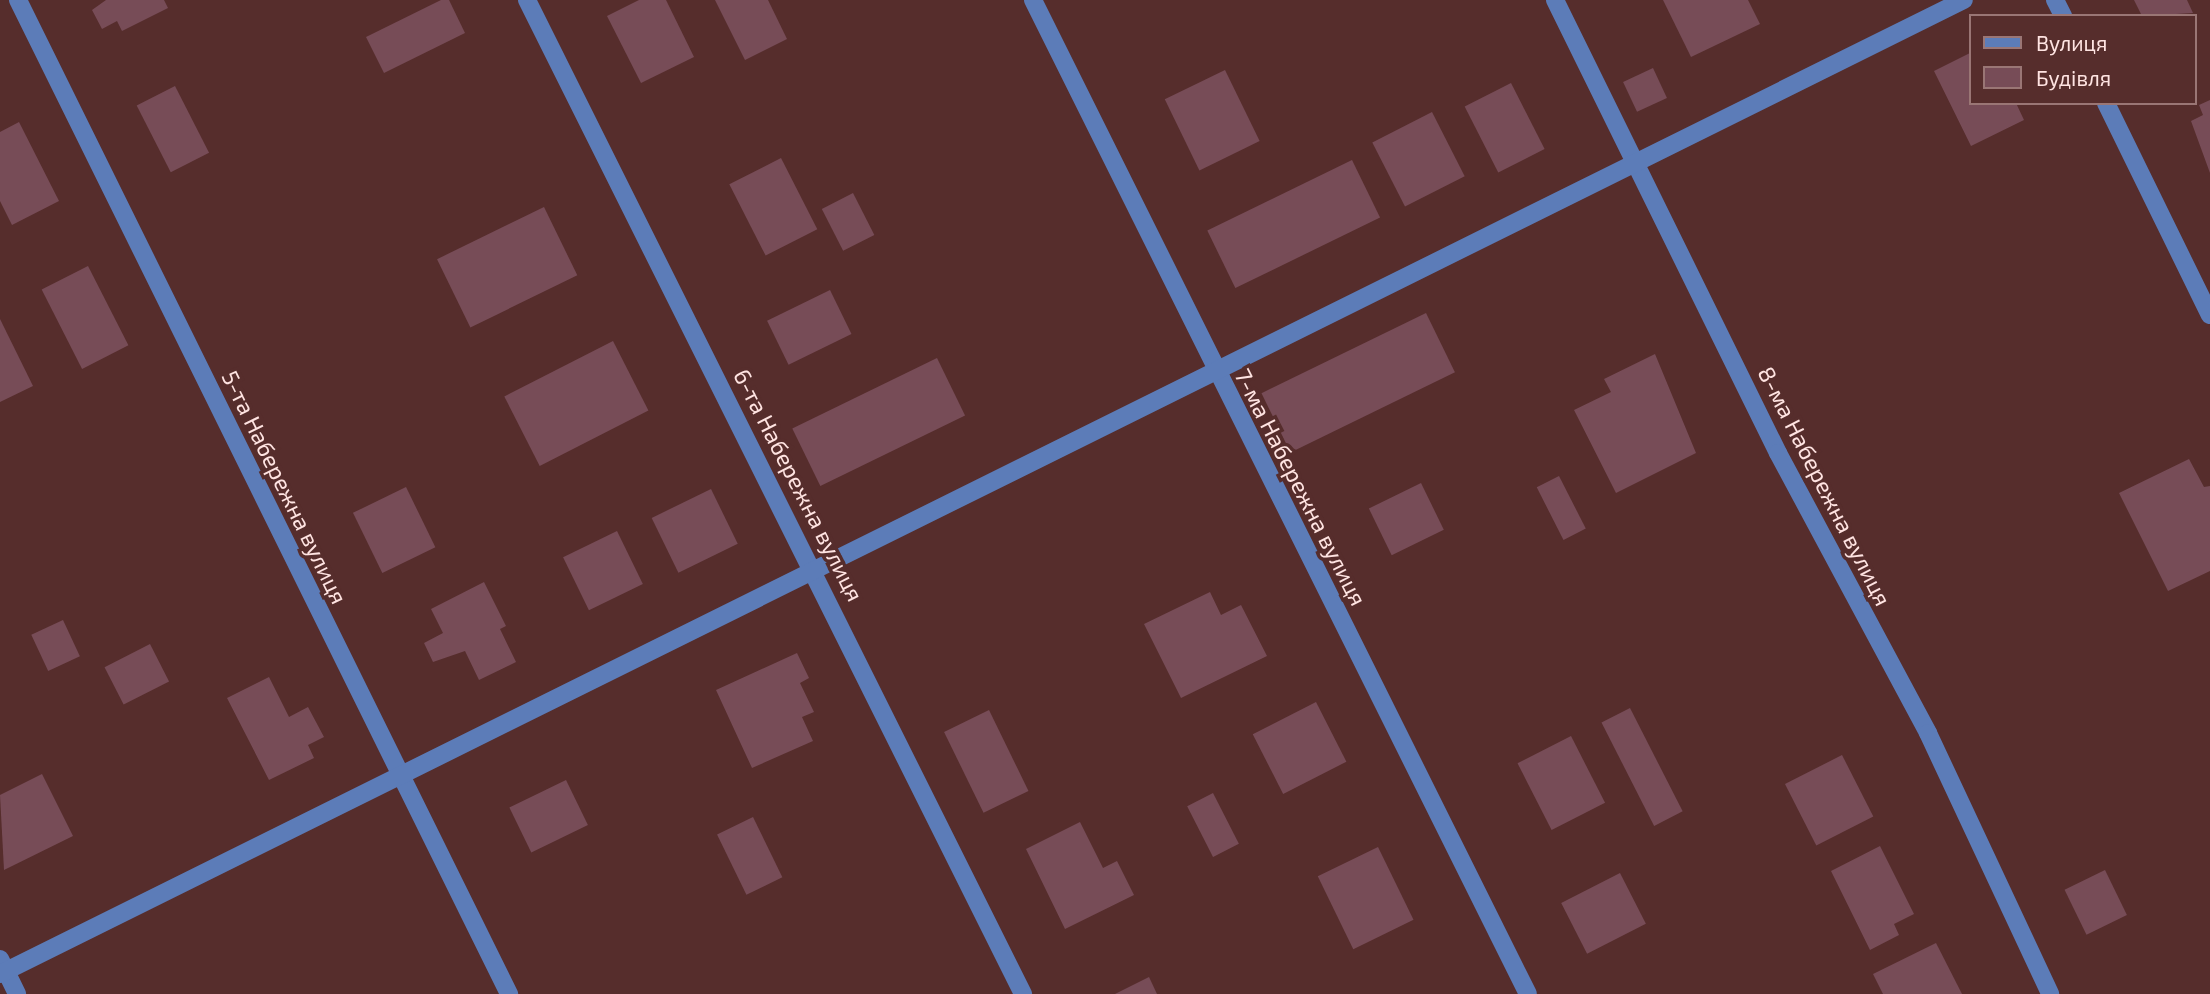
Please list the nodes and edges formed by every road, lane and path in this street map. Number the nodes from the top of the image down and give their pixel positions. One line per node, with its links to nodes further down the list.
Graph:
1 (18, 0): 11 (street, 5-та Набережна вулиця)
2 (527, 0): 10 (street, 6-та Набережна вулиця)
3 (1033, 0): 9 (street, 7-ма Набережна вулиця)
4 (1555, 0): 7 (street, 8-ма Набережна вулиця)
5 (1964, 0): 7 (street)
6 (2107, 105): 8 (street)
7 (1638, 163): 9 (street); 17 (street, 8-ма Набережна вулиця)
8 (2210, 315)
9 (1215, 369): 10 (street); 16 (street, 7-ма Набережна вулиця)
10 (814, 571): 11 (street); 15 (street, 6-та Набережна вулиця)
11 (401, 778): 12 (street); 14 (street, 5-та Набережна вулиця)
12 (2, 968): 13 (street)
13 (17, 994)
14 (509, 994)
15 (1023, 994)
16 (1528, 994)
17 (2050, 994)

